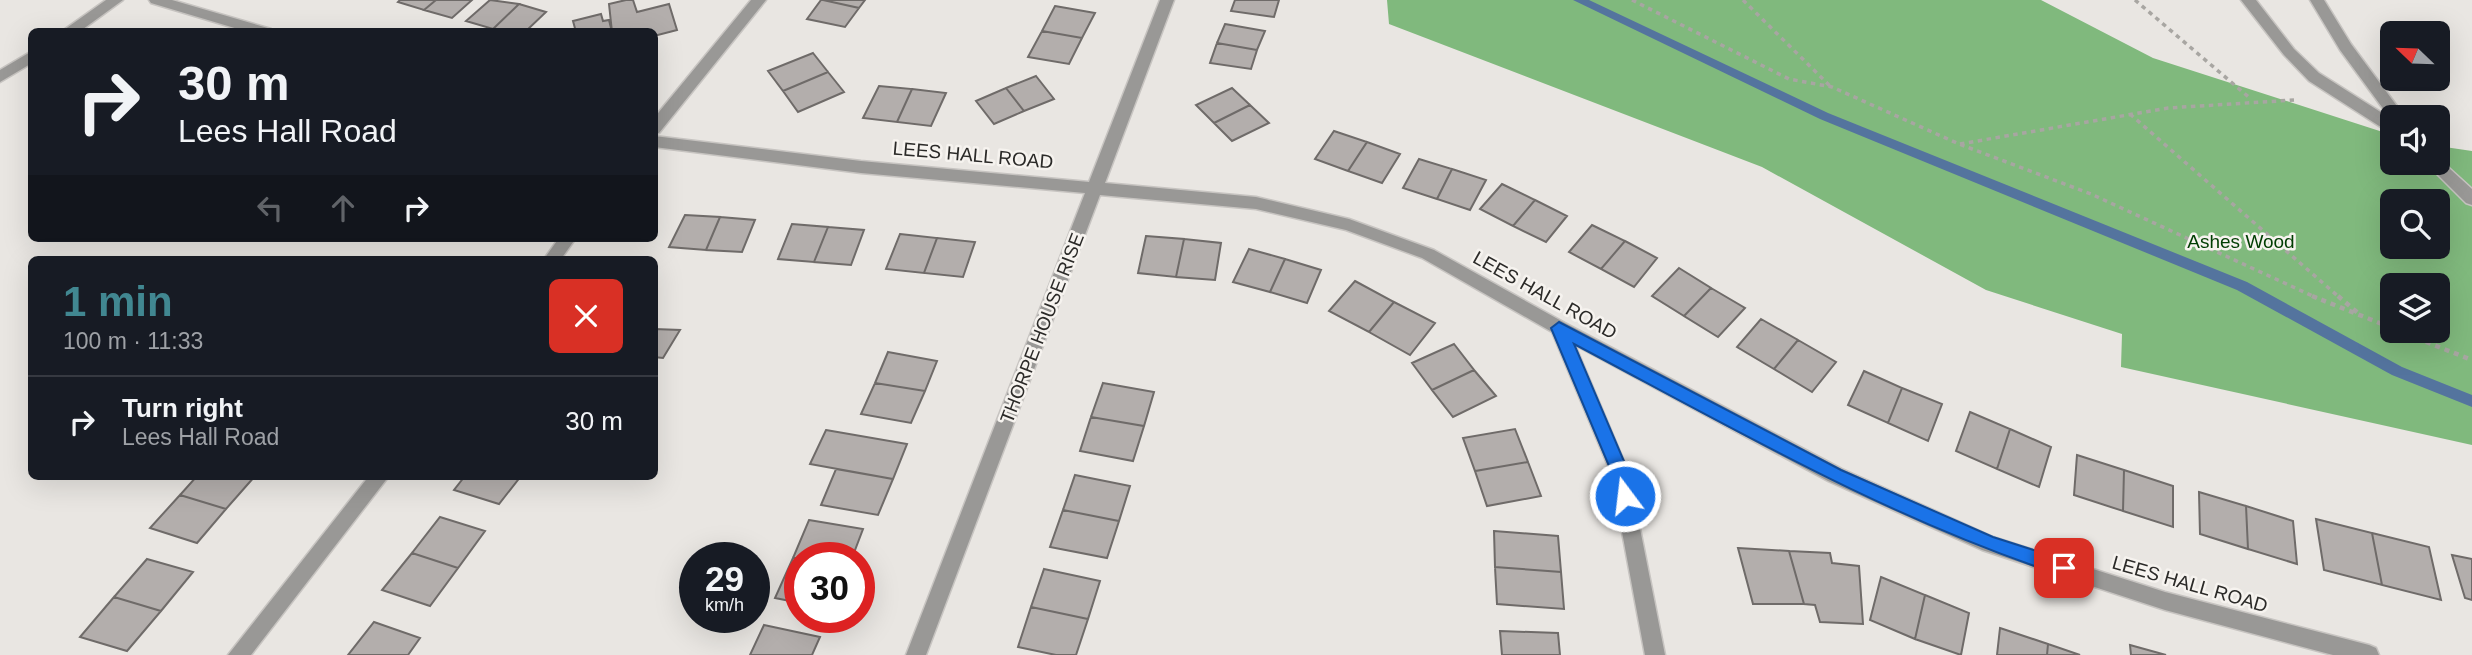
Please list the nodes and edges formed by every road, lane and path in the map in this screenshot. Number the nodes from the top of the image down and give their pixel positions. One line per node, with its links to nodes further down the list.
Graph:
1 (116, 0): 10 (street)
2 (156, 0): 11 (street)
3 (759, 0): 20 (street)
4 (1167, 0): 24 (street, THORPE HOUSE RISE)
5 (1632, 0): 14 (path)
6 (1743, 0): 14 (path)
7 (2136, 0): 15 (path)
8 (2248, 0): 19 (street)
9 (2317, 0): 17 (street)
10 (74, 28)
11 (252, 28)
12 (28, 59): 13 (street)
13 (0, 77)
14 (1832, 88): 22 (path)
15 (2251, 100): 16 (path); 18 (path)
16 (2297, 100)
17 (2388, 105)
18 (2130, 114): 22 (path); 28 (path)
19 (2380, 119)
20 (658, 124)
21 (658, 142): 24 (street, LEES HALL ROAD)
22 (1959, 144): 28 (path)
23 (2448, 175): 25 (street)
24 (1095, 187): 30 (street, LEES HALL ROAD); 35 (street, THORPE HOUSE RISE)
25 (2472, 199)
26 (565, 242): 27 (street)
27 (554, 256)
28 (2361, 316): 29 (path)
29 (2380, 323)
30 (1559, 328): 36 (street); 37 (street, LEES HALL ROAD)
31 (2429, 343): 32 (path)
32 (2472, 360)
33 (377, 480): 34 (street)
34 (238, 655)
35 (916, 655)
36 (1655, 655)
37 (2369, 655)

